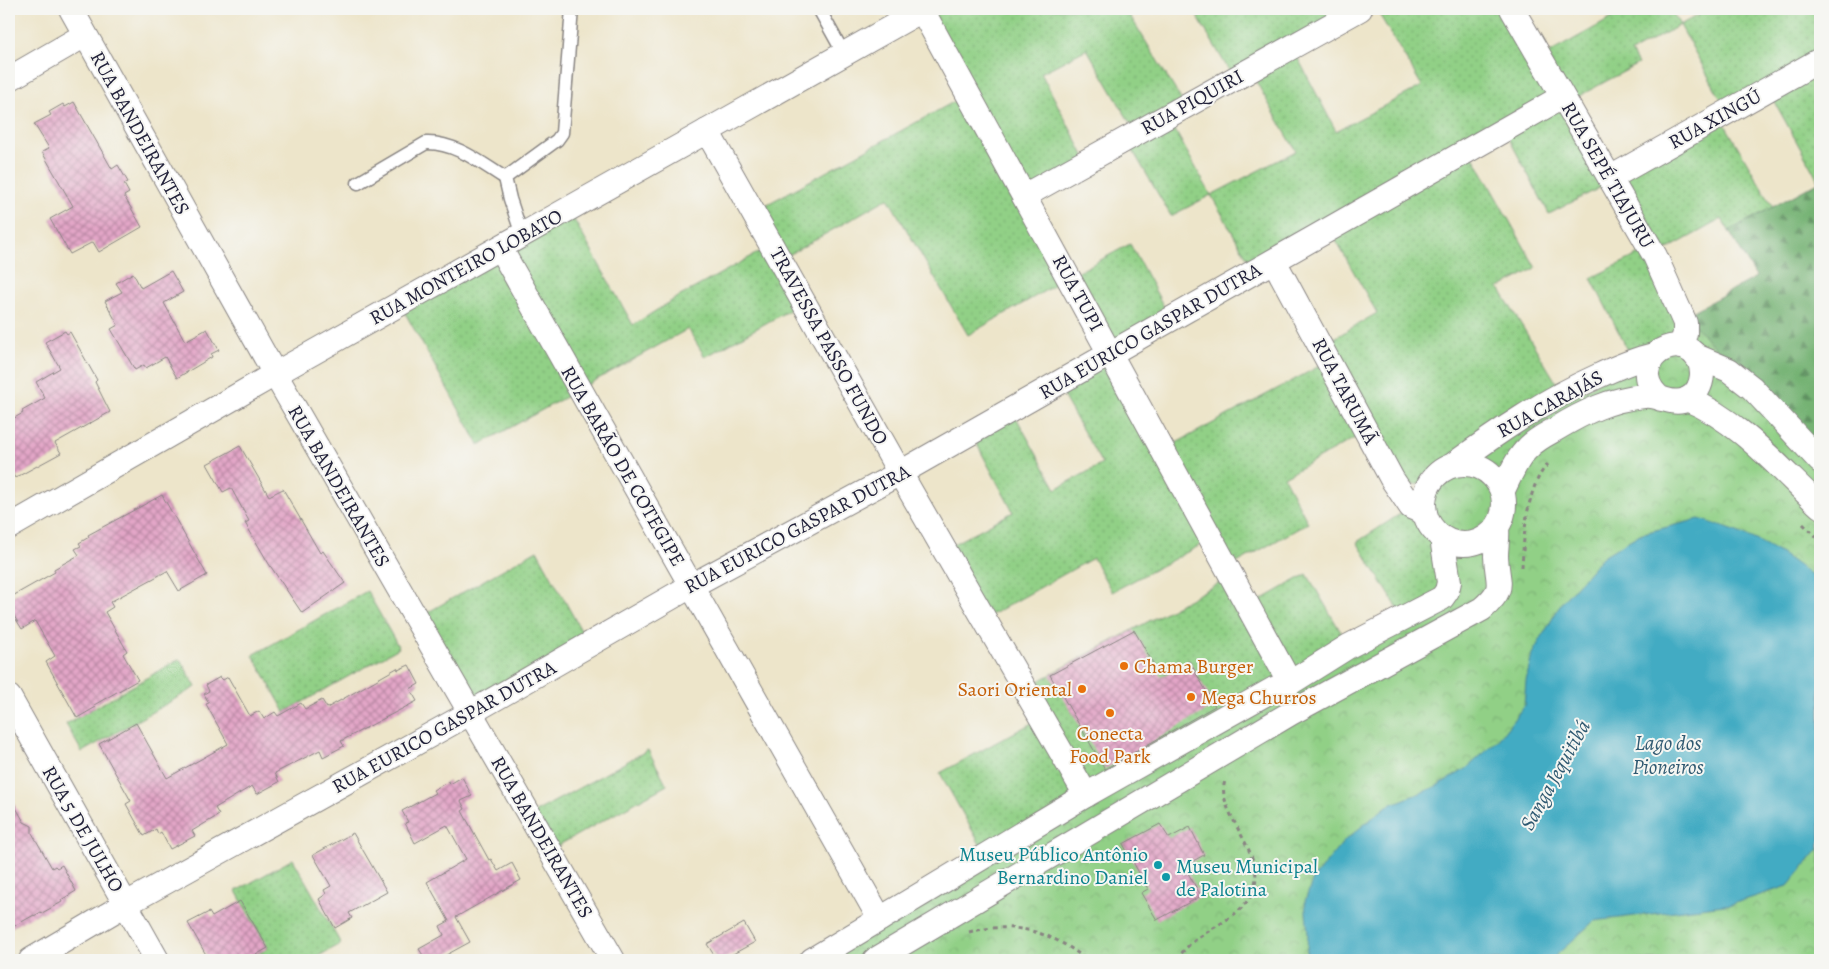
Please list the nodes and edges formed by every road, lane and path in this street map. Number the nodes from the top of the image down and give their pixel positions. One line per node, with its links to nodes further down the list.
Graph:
1 (71, 9): 7 (street, RUA BANDEIRANTES)
2 (572, 9): 13 (lane)
3 (818, 9): 8 (lane)
4 (923, 9): 8 (street, RUA MONTEIRO LOBATO); 16 (street, RUA TUPI)
5 (1360, 9): 16 (street, RUA PIQUIRI)
6 (1512, 9): 11 (street, RUA SEPÉ TIAJURU)
7 (86, 35): 10 (street); 23 (street, RUA BANDEIRANTES)
8 (844, 54): 12 (street, RUA MONTEIRO LOBATO)
9 (1820, 60): 14 (street, RUA XINGÚ)
10 (9, 79)
11 (1562, 97): 14 (street, RUA SEPÉ TIAJURU); 19 (street, RUA EURICO GASPAR DUTRA)
12 (707, 131): 17 (street, RUA MONTEIRO LOBATO); 28 (street, TRAVESSA PASSO FUNDO)
13 (505, 178): 15 (lane); 17 (lane)
14 (1610, 178): 20 (street, RUA SEPÉ TIAJURU)
15 (358, 183)
16 (1024, 196): 21 (street, RUA TUPI)
17 (522, 235): 18 (street, RUA MONTEIRO LOBATO)
18 (500, 248): 23 (street, RUA MONTEIRO LOBATO); 36 (street, RUA BARÃO DE COTEGIPE)
19 (1274, 261): 21 (street, RUA EURICO GASPAR DUTRA); 29 (street, RUA TARUMÃ)
20 (1689, 351): 22 (street); 25 (street); 26 (street)
21 (1110, 354): 28 (street, RUA EURICO GASPAR DUTRA); 37 (street, RUA TUPI)
22 (1654, 355): 24 (street); 27 (street, RUA CARAJÁS)
23 (275, 374): 33 (street, RUA MONTEIRO LOBATO); 39 (street, RUA BANDEIRANTES)
24 (1661, 399): 25 (street); 30 (street)
25 (1687, 399): 31 (street)
26 (1820, 462)
27 (1443, 471): 29 (street, RUA CARAJÁS); 30 (street); 32 (street)
28 (900, 473): 36 (street, RUA EURICO GASPAR DUTRA); 40 (street, TRAVESSA PASSO FUNDO)
29 (1392, 479): 32 (street, RUA TARUMÃ)
30 (1503, 490): 34 (street)
31 (1820, 506)
32 (1425, 512): 35 (street)
33 (9, 526)
34 (1497, 528): 35 (street); 49 (street)
35 (1442, 538): 37 (street)
36 (691, 586): 39 (street, RUA EURICO GASPAR DUTRA); 43 (street, RUA BARÃO DE COTEGIPE)
37 (1290, 683): 40 (street)
38 (9, 698): 42 (street, RUA 5 DE JULHO)
39 (470, 713): 42 (street, RUA EURICO GASPAR DUTRA); 47 (street, RUA BANDEIRANTES)
40 (1086, 795): 43 (street)
41 (1226, 804): 51 (path)
42 (126, 904): 45 (street, RUA EURICO GASPAR DUTRA); 46 (street, RUA 5 DE JULHO)
43 (880, 919): 48 (street)
44 (963, 934): 50 (path)
45 (31, 960)
46 (157, 960)
47 (613, 960)
48 (812, 960)
49 (875, 960)
50 (1087, 960)
51 (1177, 960)

